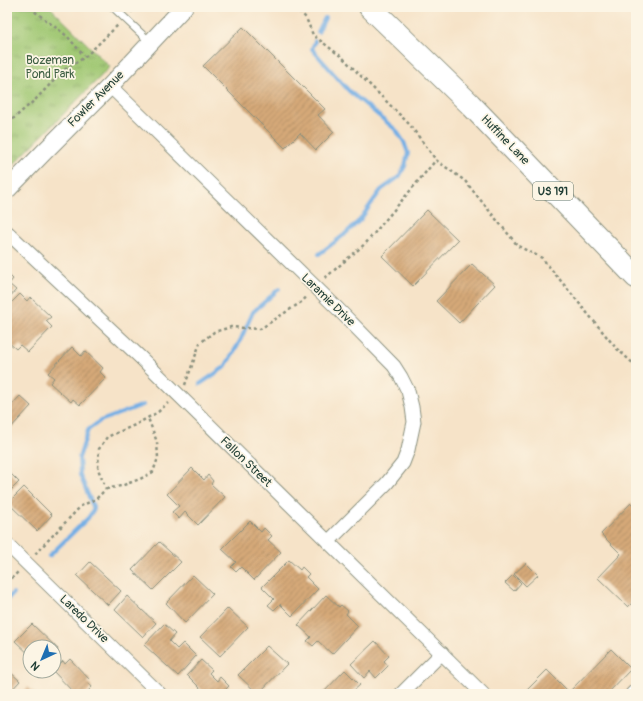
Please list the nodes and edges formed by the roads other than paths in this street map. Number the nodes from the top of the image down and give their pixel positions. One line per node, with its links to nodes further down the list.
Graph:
1 (113, 7): 4 (lane)
2 (184, 7): 4 (street, Fowler Avenue)
3 (370, 7): 8 (highway, Huffine Lane / US 191)
4 (150, 42): 5 (street, Fowler Avenue)
5 (110, 86): 6 (street, Fowler Avenue); 9 (street, Laramie Drive)
6 (7, 190)
7 (7, 232): 9 (street, Fallon Street)
8 (636, 277)
9 (328, 542): 11 (street, Fallon Street)
10 (7, 544): 13 (street, Laredo Drive)
11 (442, 653): 14 (street); 15 (street, Fallon Street)
12 (636, 690): 16 (street)
13 (160, 694)
14 (401, 694)
15 (483, 694)
16 (632, 694)

